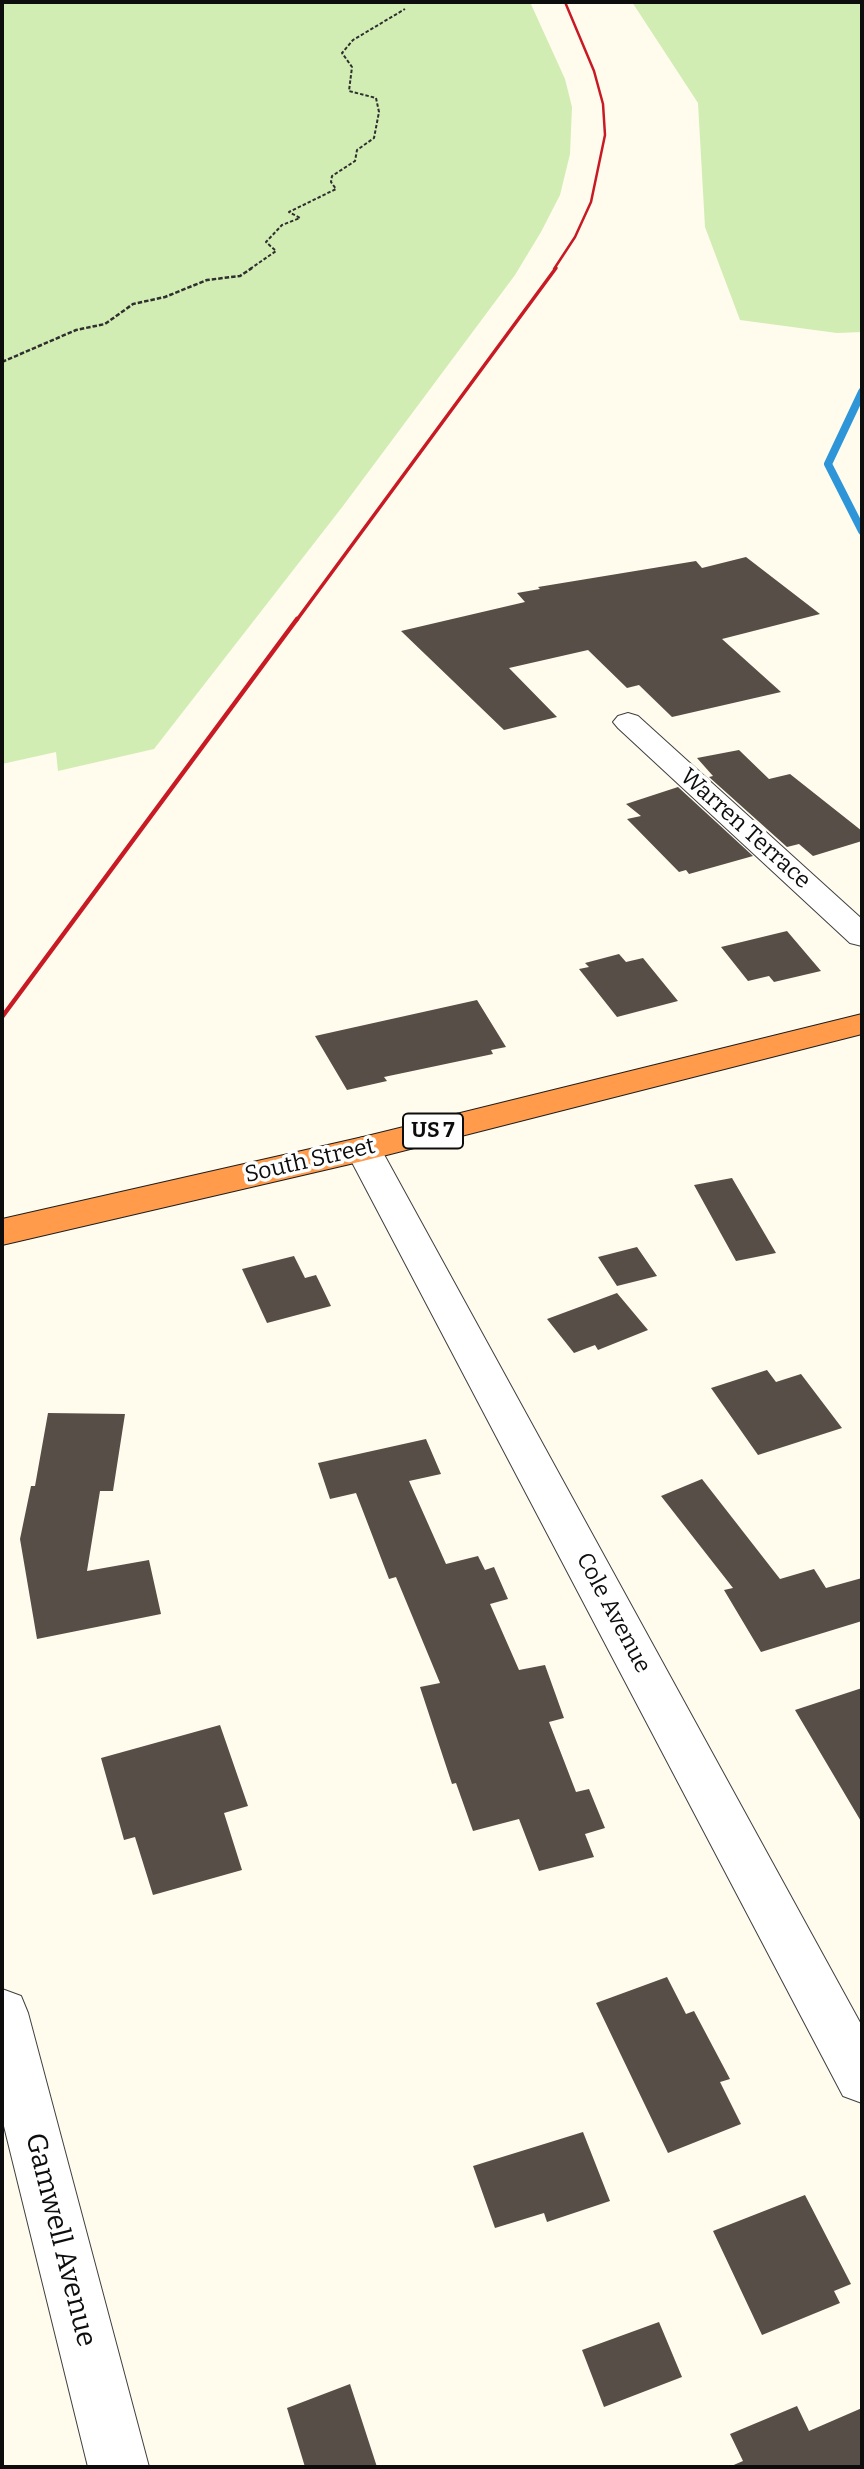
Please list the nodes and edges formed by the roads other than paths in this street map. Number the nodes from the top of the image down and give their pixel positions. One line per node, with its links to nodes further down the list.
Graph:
1 (628, 722): 2 (street, Warren Terrace)
2 (862, 936)
3 (862, 1024): 4 (highway, South Street / US 7)
4 (363, 1149): 5 (highway, South Street / US 7); 7 (street, Cole Avenue)
5 (2, 1232)
6 (2, 2013): 8 (street, Gamwell Avenue)
7 (862, 2078)
8 (119, 2467)

